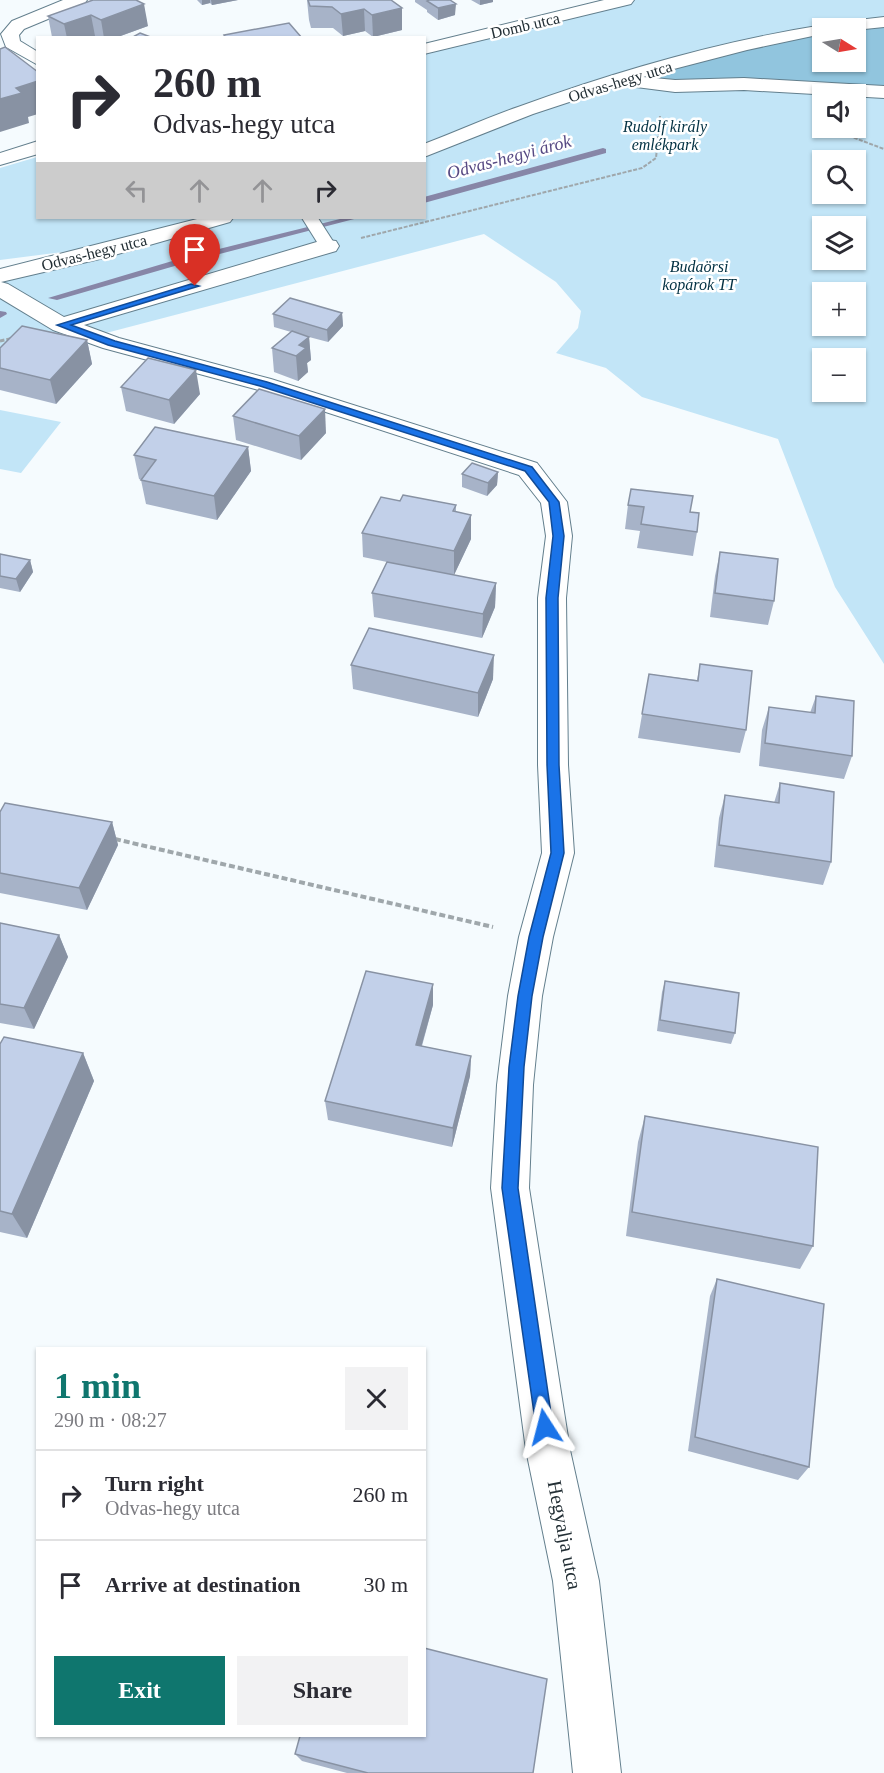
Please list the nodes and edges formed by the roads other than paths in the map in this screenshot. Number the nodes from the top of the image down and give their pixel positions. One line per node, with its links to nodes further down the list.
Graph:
1 (78, 0): 7 (street)
2 (625, 0): 6 (street, Domb utca)
3 (884, 22): 4 (street, Odvas-hegy utca)
4 (866, 24)
5 (812, 31): 8 (street, Odvas-hegy utca)
6 (426, 49)
7 (36, 59)
8 (615, 80): 9 (street); 11 (street, Odvas-hegy utca)
9 (884, 92)
10 (36, 148): 12 (street)
11 (426, 150)
12 (0, 159)
13 (219, 219): 16 (street, Odvas-hegy utca)
14 (311, 219): 15 (lane)
15 (328, 246): 18 (street)
16 (0, 276)
17 (0, 289): 18 (street, Hegyalja utca)
18 (62, 325): 19 (street, Hegyalja utca)
19 (597, 1773)

